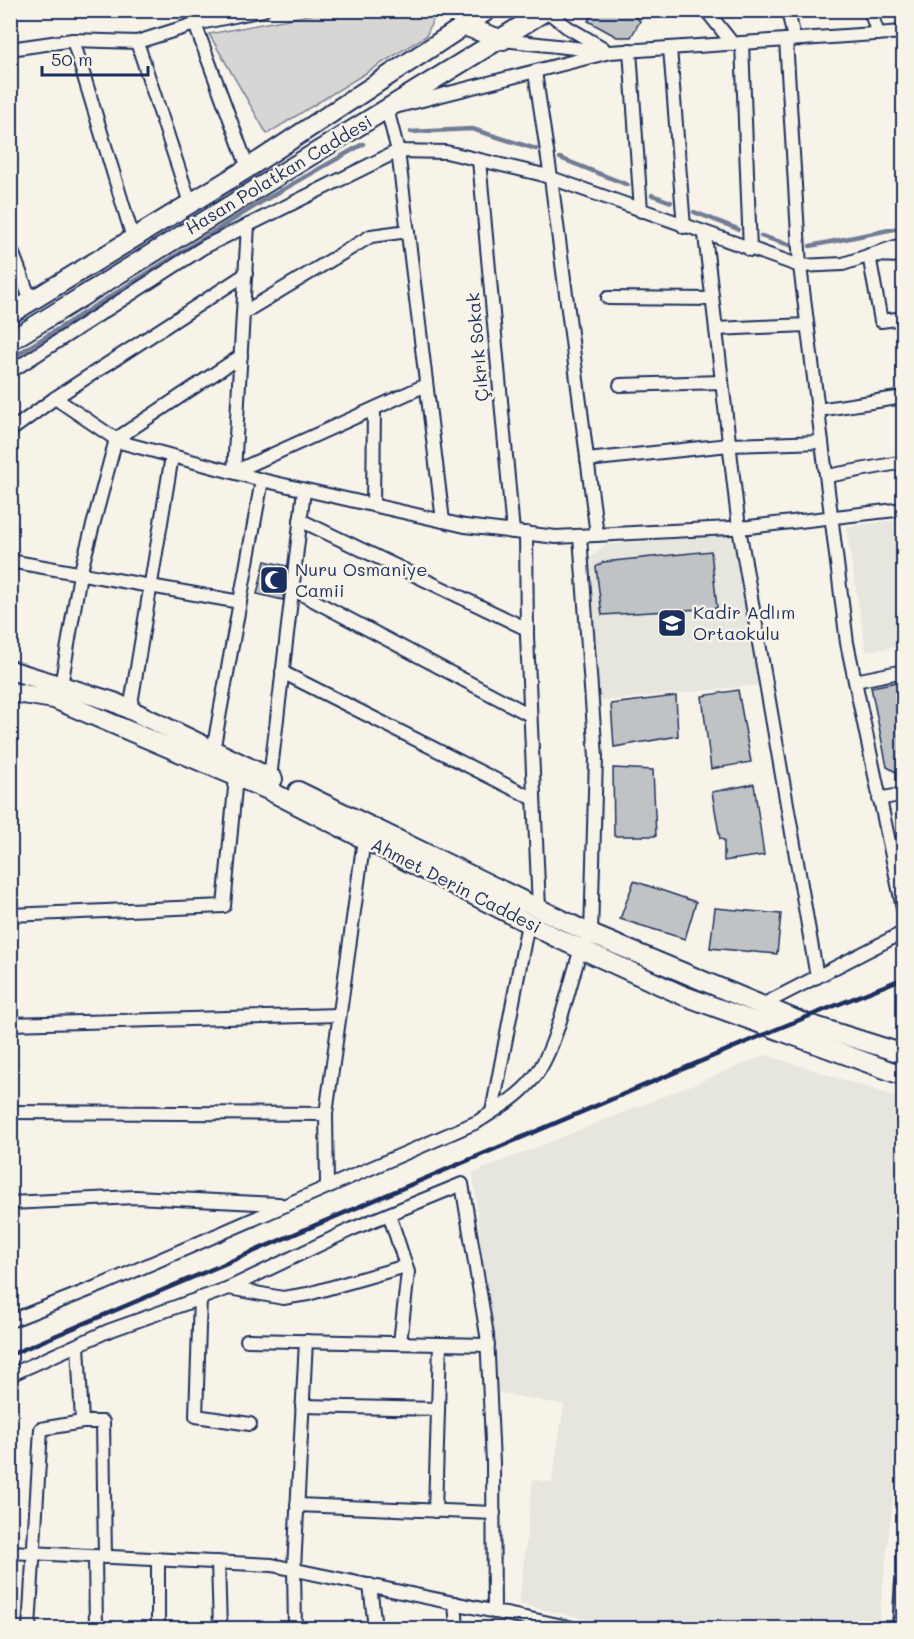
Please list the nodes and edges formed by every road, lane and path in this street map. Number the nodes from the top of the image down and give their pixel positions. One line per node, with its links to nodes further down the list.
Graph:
1 (263, 10): 8 (street)
2 (452, 10): 9 (street)
3 (488, 10): 9 (main road, Hasan Polatkan Caddesi)
4 (706, 10): 16 (street)
5 (788, 10): 14 (street)
6 (870, 10): 11 (street)
7 (547, 11): 13 (main road, Hasan Polatkan Caddesi); 20 (street)
8 (195, 24): 15 (street); 25 (street)
9 (464, 26): 13 (main road); 25 (main road, Hasan Polatkan Caddesi)
10 (903, 32): 11 (street)
11 (878, 34): 14 (street)
12 (73, 40): 15 (street); 18 (street); 33 (street)
13 (502, 40): 20 (street); 22 (main road, Hasan Polatkan Caddesi)
14 (790, 40): 16 (street); 39 (street)
15 (137, 42): 27 (street)
16 (737, 43): 17 (street); 36 (street)
17 (670, 48): 19 (street); 30 (street)
18 (10, 49)
19 (630, 50): 20 (street); 28 (street)
20 (610, 52): 21 (street)
21 (535, 72): 22 (street); 26 (street)
22 (387, 109): 23 (street); 49 (main road, Hasan Polatkan Caddesi)
23 (398, 151): 24 (street); 29 (street); 31 (street)
24 (479, 160): 26 (street); 76 (street, Çıkrık Sokak)
25 (248, 168): 27 (main road, Hasan Polatkan Caddesi)
26 (551, 178): 28 (street); 64 (street)
27 (190, 203): 33 (main road, Hasan Polatkan Caddesi)
28 (641, 211): 30 (street)
29 (249, 225): 40 (street); 51 (street)
30 (684, 227): 32 (street)
31 (408, 231): 45 (street); 53 (street)
32 (705, 234): 36 (street); 42 (street)
33 (133, 238): 43 (main road, Hasan Polatkan Caddesi)
34 (903, 244): 37 (street)
35 (10, 246): 43 (street)
36 (750, 250): 39 (street)
37 (869, 255): 38 (street); 39 (street); 46 (street)
38 (903, 256)
39 (800, 266): 47 (street)
40 (246, 274): 45 (street); 56 (street)
41 (608, 297): 42 (street)
42 (712, 299): 48 (street)
43 (31, 301): 44 (main road, Hasan Polatkan Caddesi)
44 (10, 314)
45 (243, 314): 50 (street)
46 (903, 318)
47 (807, 325): 48 (street); 58 (street)
48 (716, 329): 52 (street)
49 (10, 340)
50 (241, 356): 60 (street); 66 (street)
51 (10, 372)
52 (722, 382): 54 (street); 62 (street)
53 (426, 385): 57 (street); 74 (street)
54 (620, 385)
55 (903, 397): 58 (street)
56 (55, 398): 59 (street); 60 (street)
57 (374, 409): 66 (street); 70 (street)
58 (818, 410): 61 (street)
59 (10, 431)
60 (116, 439): 63 (street); 81 (street)
61 (822, 442): 62 (street); 67 (street)
62 (729, 445): 64 (street); 75 (street)
63 (172, 456): 66 (street); 82 (street)
64 (587, 460): 78 (street)
65 (903, 462): 67 (street)
66 (234, 472): 68 (street)
67 (826, 476): 72 (street)
68 (262, 480): 69 (street); 84 (street)
69 (304, 490): 70 (street); 73 (street)
70 (373, 505): 74 (street)
71 (903, 509): 72 (street)
72 (832, 519): 75 (street); 89 (street)
73 (300, 520): 83 (street); 85 (street)
74 (443, 521): 76 (street)
75 (739, 528): 78 (street); 106 (street)
76 (513, 532): 77 (street)
77 (526, 533): 79 (street); 85 (street)
78 (597, 535): 79 (street)
79 (580, 536): 105 (street)
80 (10, 561): 81 (street)
81 (80, 574): 82 (street); 90 (street)
82 (153, 587): 84 (street); 92 (street)
83 (292, 589): 88 (street); 93 (street)
84 (240, 602): 94 (street)
85 (527, 629): 93 (street)
86 (10, 670): 90 (main road, Ahmet Derin Caddesi)
87 (903, 671): 89 (street)
88 (282, 672): 96 (street); 98 (street)
89 (855, 681): 99 (street)
90 (61, 686): 92 (main road, Ahmet Derin Caddesi)
91 (10, 692): 95 (main road, Ahmet Derin Caddesi)
92 (130, 710): 94 (main road, Ahmet Derin Caddesi)
93 (530, 715): 98 (street)
94 (213, 751): 96 (main road, Ahmet Derin Caddesi)
95 (236, 777): 100 (main road, Ahmet Derin Caddesi); 102 (street)
96 (270, 778): 103 (main road, Ahmet Derin Caddesi)
97 (903, 794): 99 (street)
98 (534, 799): 103 (street)
99 (879, 799): 101 (street)
100 (364, 839): 103 (main road, Ahmet Derin Caddesi); 108 (street)
101 (903, 913)
102 (10, 915)
103 (534, 916): 105 (main road, Ahmet Derin Caddesi); 113 (street)
104 (903, 932): 106 (street)
105 (586, 941): 107 (main road, Ahmet Derin Caddesi); 111 (main road, Ahmet Derin Caddesi); 113 (street)
106 (817, 977): 107 (street)
107 (762, 1005): 110 (main road, Ahmet Derin Caddesi)
108 (339, 1015): 109 (street); 114 (street)
109 (10, 1024)
110 (903, 1054)
111 (903, 1076)
112 (10, 1112): 114 (street)
113 (492, 1112): 115 (street)
114 (326, 1114): 115 (street)
115 (327, 1185): 117 (street)
116 (10, 1203): 117 (street)
117 (284, 1204): 122 (street)
118 (389, 1214): 119 (street); 120 (street); 128 (street)
119 (406, 1266): 120 (street); 125 (street)
120 (229, 1288): 121 (street)
121 (200, 1298): 127 (street); 133 (street)
122 (14, 1317)
123 (248, 1340): 124 (street)
124 (306, 1341): 125 (street); 130 (street)
125 (400, 1343): 126 (street)
126 (440, 1344): 128 (street); 131 (street)
127 (78, 1345): 129 (street); 132 (street)
128 (488, 1345): 136 (street)
129 (10, 1375)
130 (302, 1406): 131 (street); 134 (street)
131 (438, 1409): 135 (street)
132 (81, 1422): 138 (street); 139 (street)
133 (250, 1424)
134 (297, 1505): 135 (street); 142 (street)
135 (435, 1510): 136 (street)
136 (494, 1513): 146 (street)
137 (10, 1552): 138 (street)
138 (33, 1553): 139 (street); 148 (street)
139 (100, 1556): 140 (street); 149 (street)
140 (158, 1559): 141 (street); 150 (street)
141 (219, 1562): 142 (street); 151 (street)
142 (294, 1569): 144 (street); 152 (street)
143 (903, 1580): 155 (street)
144 (370, 1585): 145 (street); 153 (street)
145 (455, 1603): 146 (street); 154 (street)
146 (494, 1612): 147 (street)
147 (570, 1628)
148 (29, 1629)
149 (96, 1629)
150 (158, 1629)
151 (220, 1629)
152 (296, 1629)
153 (375, 1629)
154 (457, 1629)
155 (901, 1629)

